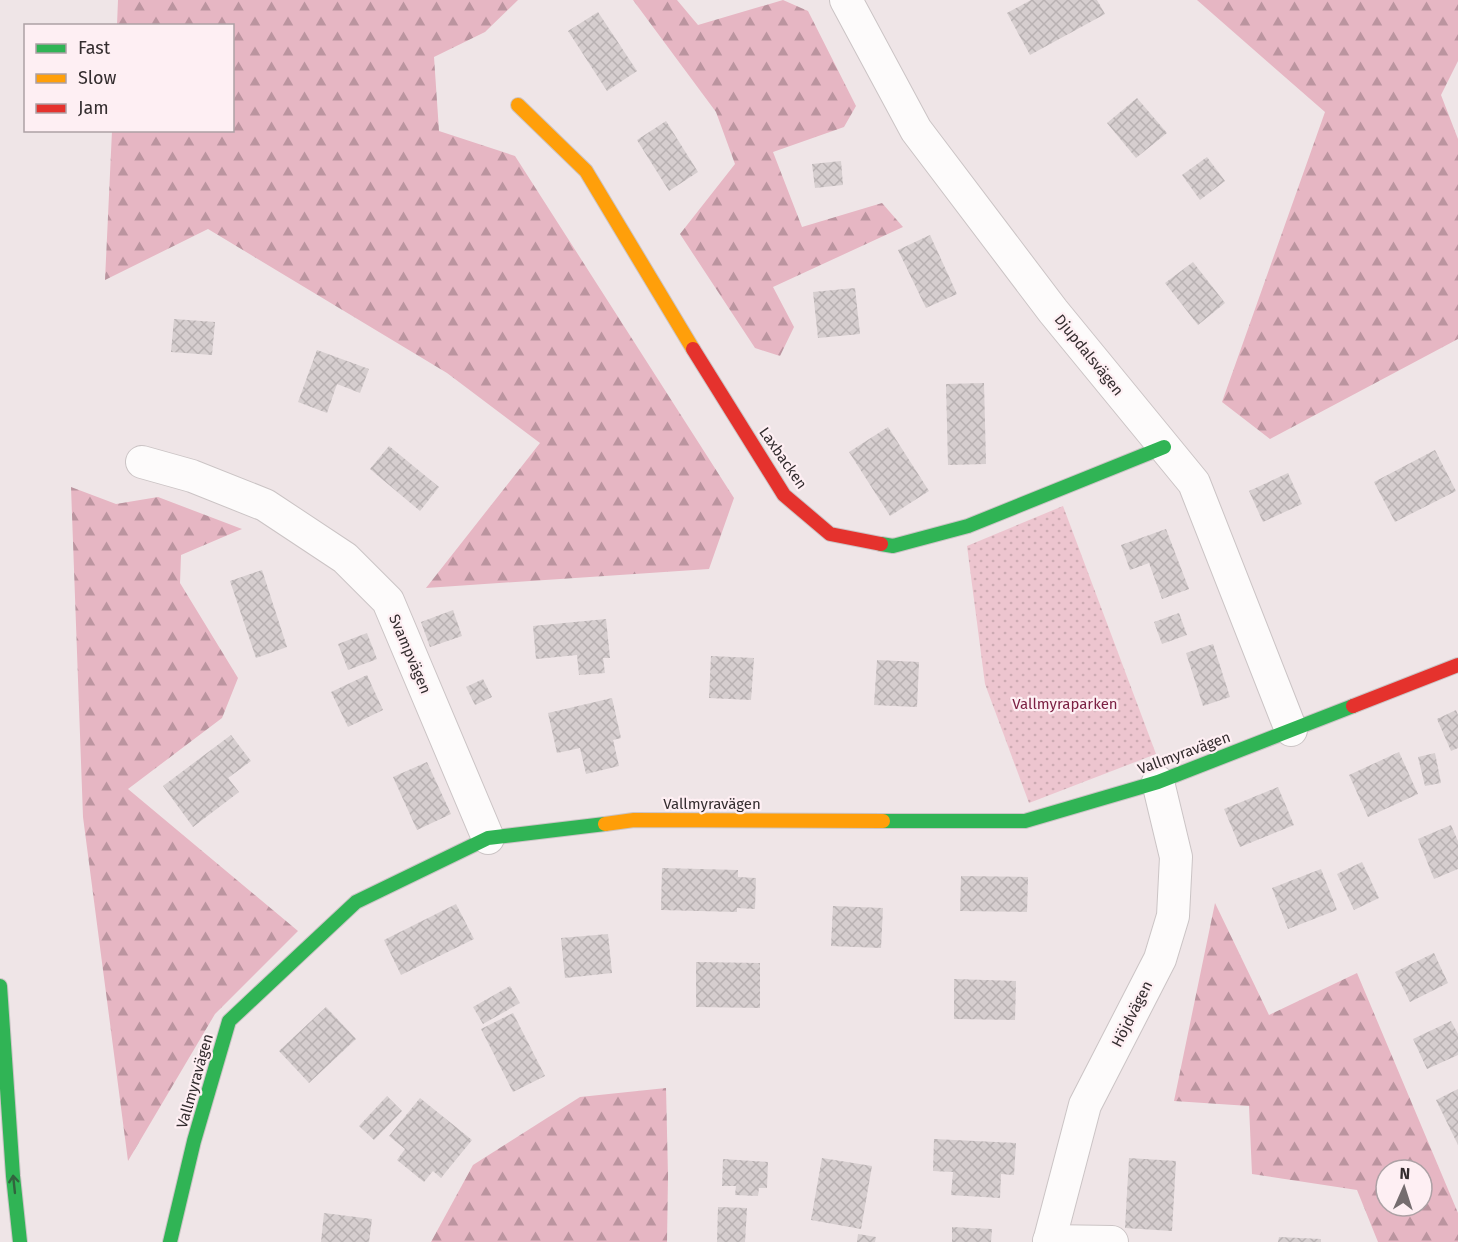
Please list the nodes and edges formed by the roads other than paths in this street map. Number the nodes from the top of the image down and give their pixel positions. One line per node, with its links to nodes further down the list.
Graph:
1 (846, 0): 3 (street, Djupdalsvägen)
2 (518, 105): 3 (main road, Laxbacken)
3 (1164, 447): 6 (street, Djupdalsvägen)
4 (142, 462): 8 (street, Svampvägen)
5 (1458, 664): 6 (main road, Vallmyravägen)
6 (1291, 730): 7 (main road, Vallmyravägen)
7 (1158, 782): 8 (main road, Vallmyravägen); 10 (street, Höjdvägen)
8 (488, 838): 12 (main road, Vallmyravägen)
9 (0, 986): 11 (main road, one-way to 9)
10 (1049, 1241): 13 (street)
11 (20, 1242)
12 (170, 1242)
13 (1112, 1242)

